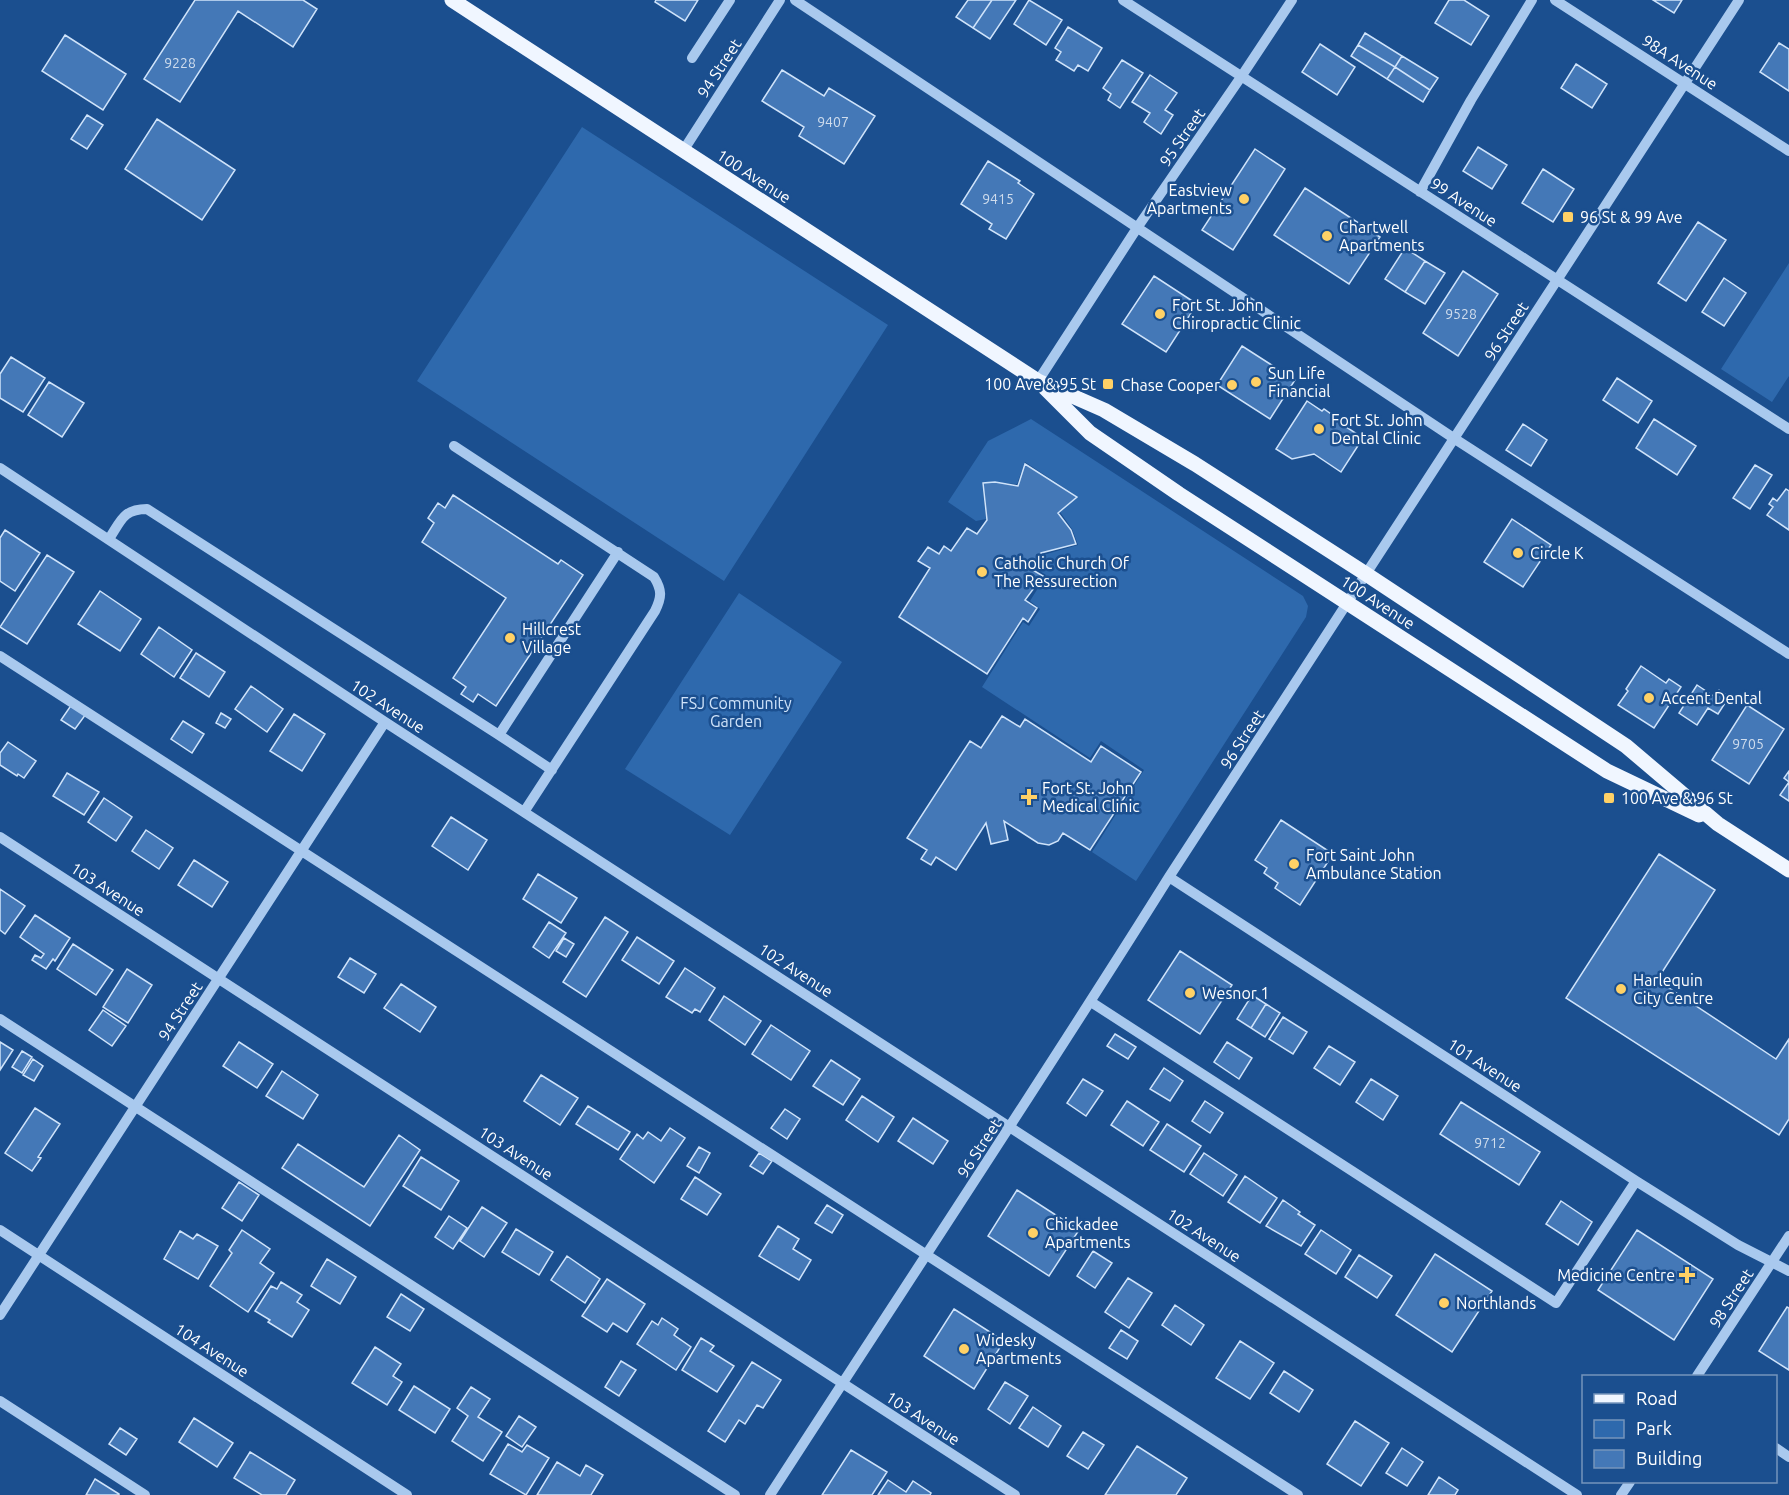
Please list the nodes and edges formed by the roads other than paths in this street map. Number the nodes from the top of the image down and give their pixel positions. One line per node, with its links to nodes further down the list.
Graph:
1 (452, 0): 13 (main road, 100 Avenue)
2 (730, 0): 10 (street)
3 (780, 0): 13 (street, 94 Street)
4 (795, 0): 16 (street)
5 (1123, 0): 11 (street, 99 Avenue)
6 (1292, 0): 11 (street, 95 Street)
7 (1532, 0): 15 (street)
8 (1555, 0): 12 (street, 98A Avenue)
9 (1739, 0): 12 (street, 96 Street)
10 (692, 58)
11 (1241, 77): 15 (street, 99 Avenue); 16 (street, 95 Street)
12 (1685, 83): 14 (street, 98A Avenue); 17 (street, 96 Street)
13 (683, 151): 18 (main road, 100 Avenue)
14 (1789, 151)
15 (1420, 192): 17 (street, 99 Avenue)
16 (1137, 228): 18 (street, 95 Street); 20 (street)
17 (1557, 280): 19 (street, 99 Avenue); 20 (street, 96 Street)
18 (1038, 381): 25 (main road, 100 Avenue); 26 (main road, 100 Avenue)
19 (1789, 429)
20 (1455, 439): 25 (street, 96 Street); 27 (street)
21 (454, 446): 24 (street)
22 (0, 468): 23 (street, 102 Avenue)
23 (109, 539): 29 (street, 102 Avenue); 30 (street)
24 (618, 552): 30 (street); 31 (street)
25 (1366, 574): 26 (street, 96 Street); 33 (main road, 100 Avenue)
26 (1348, 604): 33 (main road, 100 Avenue); 37 (street, 96 Street)
27 (1789, 654)
28 (0, 656): 35 (street)
29 (385, 722): 32 (street, 102 Avenue); 35 (street, 94 Street)
30 (499, 735): 31 (street)
31 (552, 770): 32 (street)
32 (524, 812): 42 (street, 102 Avenue)
33 (1718, 824): 36 (main road, 100 Avenue)
34 (0, 837): 38 (street, 103 Avenue)
35 (303, 850): 38 (street, 94 Street); 47 (street)
36 (1789, 870)
37 (1169, 877): 39 (street, 96 Street); 43 (street, 101 Avenue)
38 (219, 979): 41 (street, 94 Street); 52 (street, 103 Avenue)
39 (1091, 1002): 42 (street, 96 Street); 43 (street)
40 (0, 1019): 41 (street)
41 (135, 1108): 46 (street, 94 Street); 56 (street)
42 (1010, 1127): 47 (street, 96 Street); 60 (street, 102 Avenue)
43 (1636, 1181): 48 (street, 101 Avenue)
44 (0, 1230): 46 (street, 104 Avenue)
45 (1789, 1236): 48 (street, 98 Street)
46 (39, 1255): 50 (street, 94 Street); 55 (street, 104 Avenue)
47 (927, 1255): 52 (street, 96 Street); 59 (street)
48 (1772, 1262): 49 (street, 101 Avenue); 51 (street, 98 Street)
49 (1789, 1271)
50 (0, 1316)
51 (1698, 1375)
52 (842, 1383): 57 (street, 96 Street); 58 (street, 103 Avenue)
53 (0, 1401): 54 (street)
54 (145, 1495)
55 (407, 1495)
56 (735, 1495)
57 (770, 1495)
58 (1015, 1495)
59 (1298, 1495)
60 (1577, 1495)

